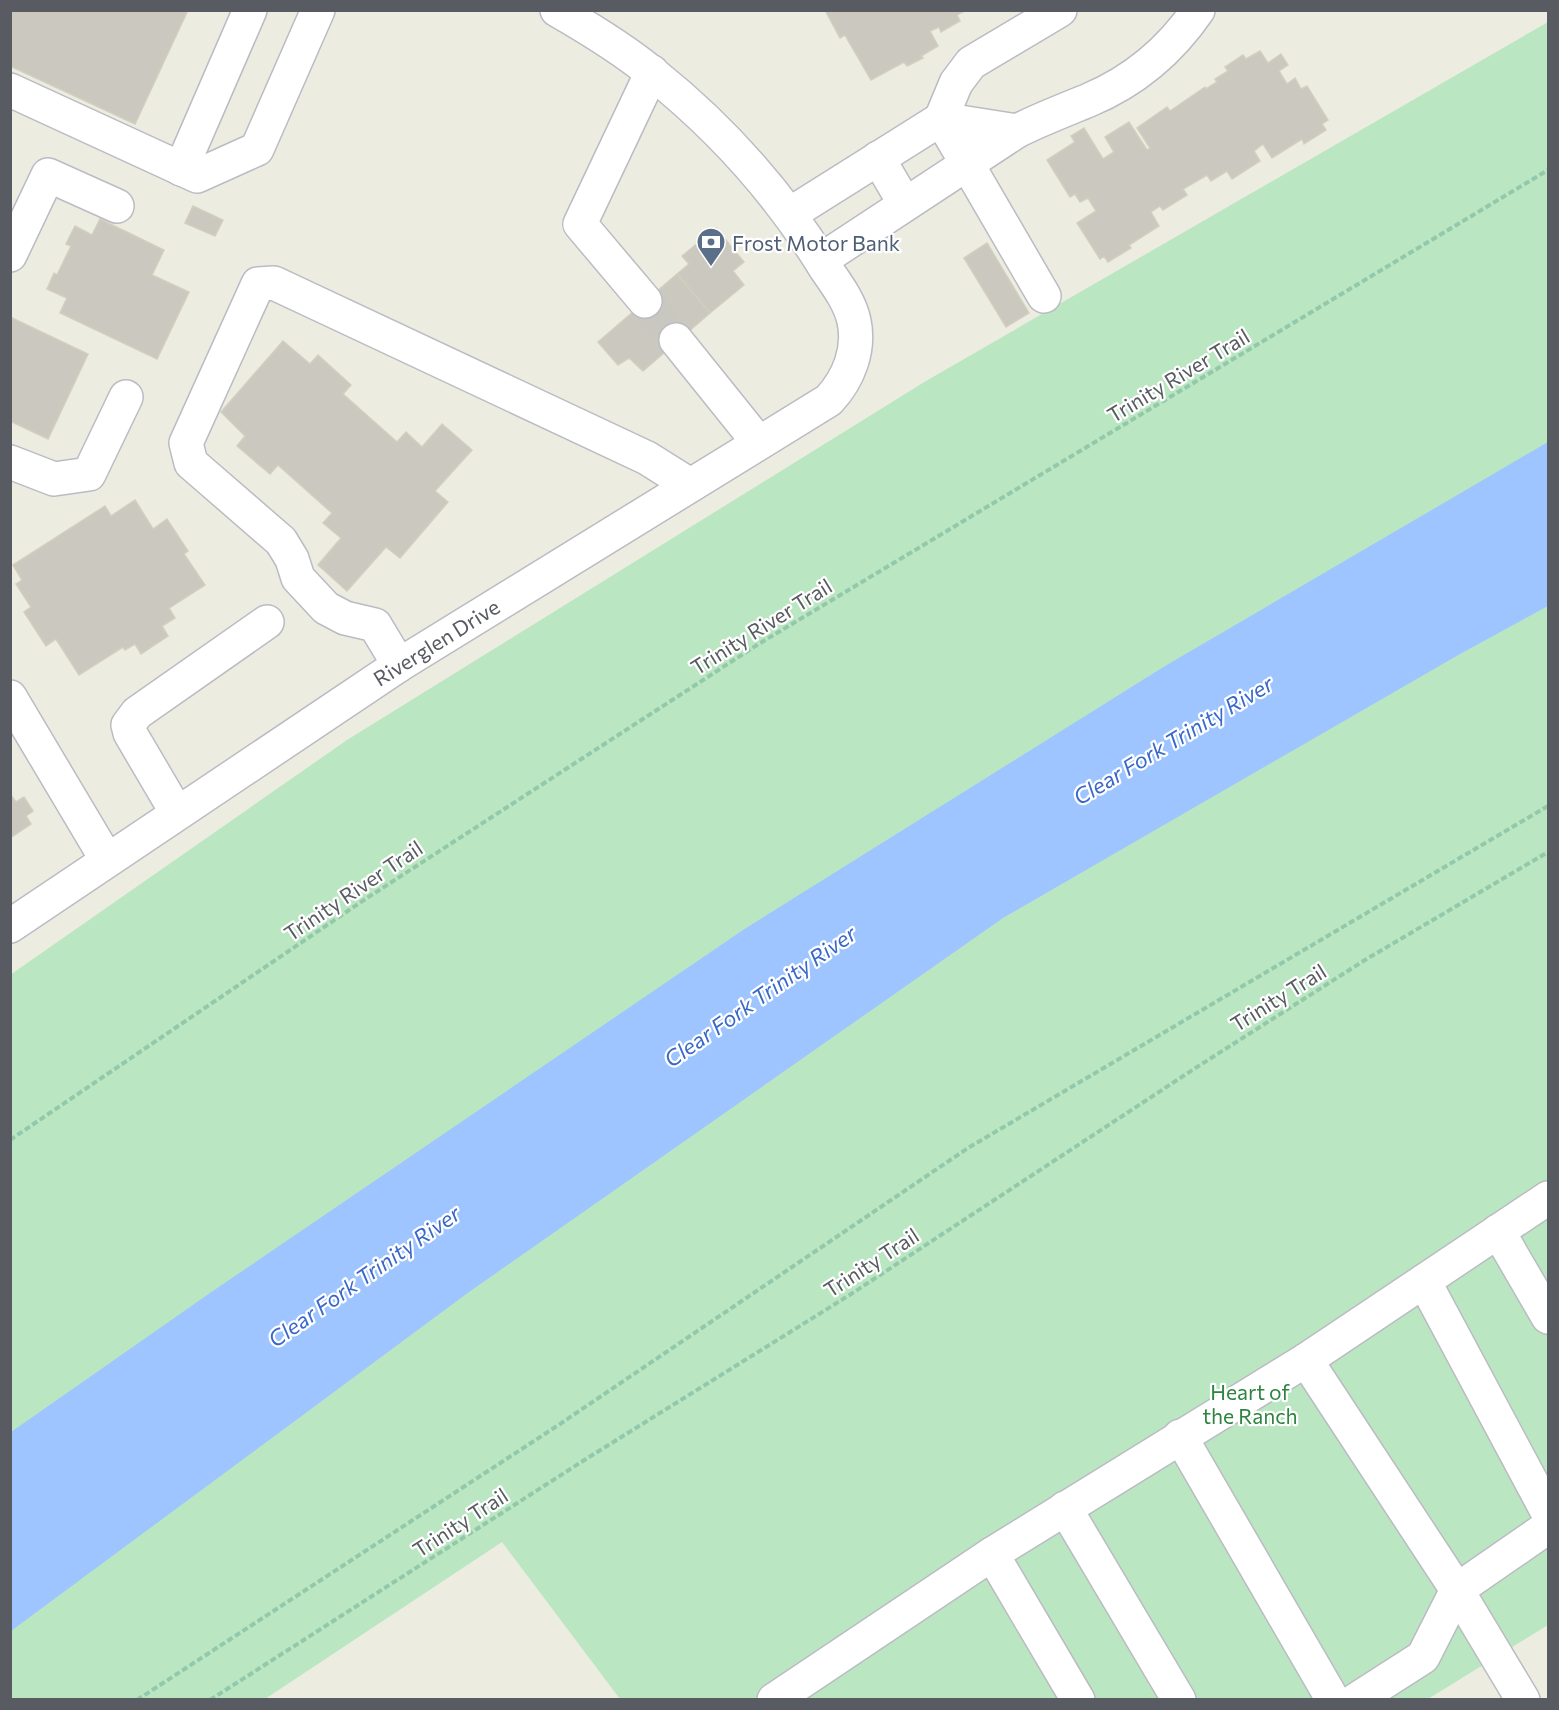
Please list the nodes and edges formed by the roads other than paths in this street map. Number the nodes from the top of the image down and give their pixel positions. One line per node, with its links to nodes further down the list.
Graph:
1 (250, 10): 12 (street)
2 (318, 10): 12 (street)
3 (557, 10): 6 (street)
4 (1060, 10): 8 (street)
5 (1197, 10): 9 (street)
6 (652, 72): 15 (street); 19 (street)
7 (10, 90): 12 (street)
8 (941, 119): 9 (street); 10 (street); 11 (street)
9 (1017, 131): 11 (street)
10 (878, 158): 13 (street); 15 (street)
11 (967, 162): 13 (street); 18 (street)
12 (181, 169)
13 (905, 204): 17 (street)
14 (117, 206): 16 (street)
15 (789, 214): 17 (street)
16 (10, 255)
17 (821, 260): 22 (street, Riverglen Drive)
18 (1044, 296)
19 (645, 301)
20 (676, 340): 22 (street)
21 (126, 397): 23 (street)
22 (758, 442): 24 (street, Riverglen Drive)
23 (10, 462)
24 (690, 485): 26 (street, Riverglen Drive); 26 (street)
25 (267, 622): 28 (street)
26 (399, 664): 28 (street, Riverglen Drive)
27 (10, 697): 29 (street)
28 (177, 813): 29 (street, Riverglen Drive)
29 (107, 860): 30 (street, Riverglen Drive)
30 (10, 926)
31 (1548, 1198): 32 (street)
32 (1498, 1231): 33 (street); 34 (street)
33 (1424, 1281): 35 (street); 38 (street)
34 (1548, 1317)
35 (1305, 1360): 36 (street); 41 (street)
36 (1180, 1436): 37 (street); 46 (street)
37 (1065, 1508): 40 (street); 45 (street)
38 (1548, 1513)
39 (1548, 1527): 41 (street)
40 (992, 1554): 43 (street); 44 (street)
41 (1457, 1590): 47 (street); 48 (street)
42 (1548, 1697): 49 (street)
43 (774, 1700)
44 (1078, 1700)
45 (1179, 1700)
46 (1334, 1700)
47 (1356, 1700)
48 (1523, 1700)
49 (1545, 1700)

